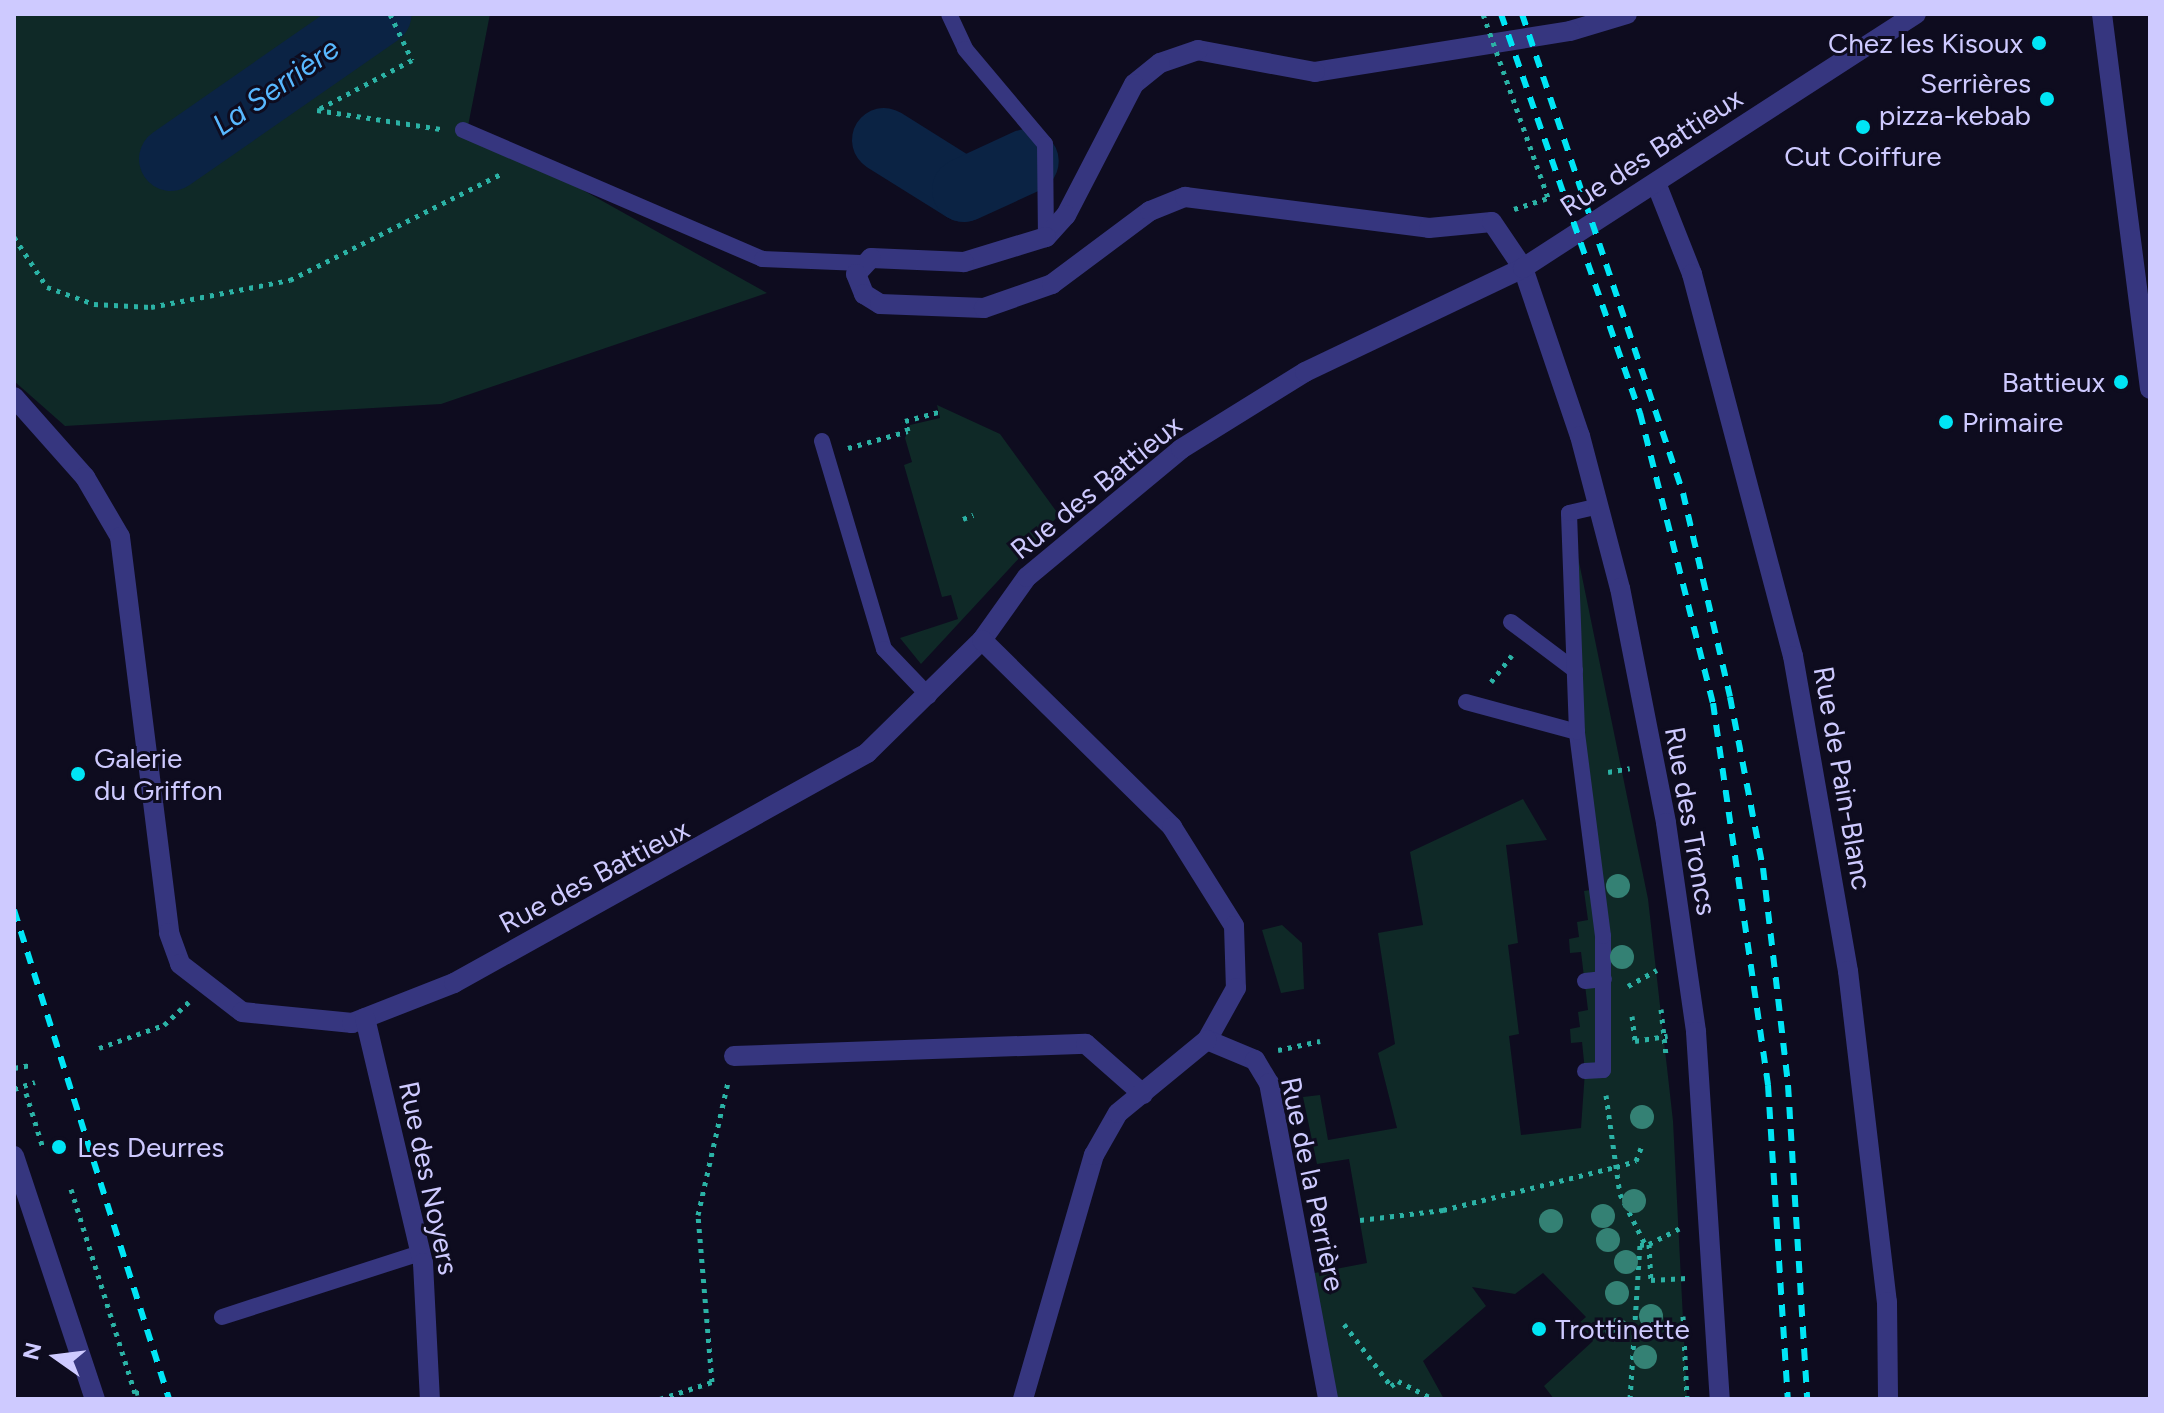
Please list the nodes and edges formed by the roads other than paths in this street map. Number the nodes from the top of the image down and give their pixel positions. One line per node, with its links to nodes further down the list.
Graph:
1 (949, 14): 7 (lane)
2 (1627, 14): 7 (street)
3 (1916, 14): 6 (street, Rue des Battieux)
4 (2102, 14): 10 (street)
5 (463, 130): 8 (lane)
6 (1656, 183): 9 (street, Rue des Battieux); 35 (street, Rue de Pain-Blanc)
7 (1046, 237): 8 (street)
8 (858, 268): 9 (street, Rue des Troncs)
9 (1523, 268): 13 (street, Rue des Troncs); 15 (street, Rue des Battieux)
10 (2150, 389)
11 (14, 397): 22 (street, Rue des Battieux)
12 (824, 448): 17 (lane)
13 (1599, 506): 16 (lane); 34 (street, Rue des Troncs)
14 (1511, 622): 16 (lane)
15 (982, 640): 17 (street, Rue des Battieux); 23 (street)
16 (1575, 670): 19 (lane)
17 (929, 696): 22 (street, Rue des Battieux)
18 (1466, 702): 19 (lane)
19 (1577, 732): 20 (lane)
20 (1604, 979): 21 (lane); 25 (lane)
21 (1585, 981)
22 (365, 1018): 28 (street, Rue des Noyers)
23 (1207, 1040): 26 (street); 33 (street, Rue de la Perrière)
24 (734, 1056): 26 (street)
25 (1594, 1071)
26 (1143, 1094): 32 (street)
27 (14, 1156): 30 (street)
28 (420, 1253): 29 (lane); 31 (street, Rue des Noyers)
29 (222, 1317)
30 (95, 1399)
31 (430, 1399)
32 (1023, 1399)
33 (1328, 1399)
34 (1720, 1399)
35 (1888, 1399)

